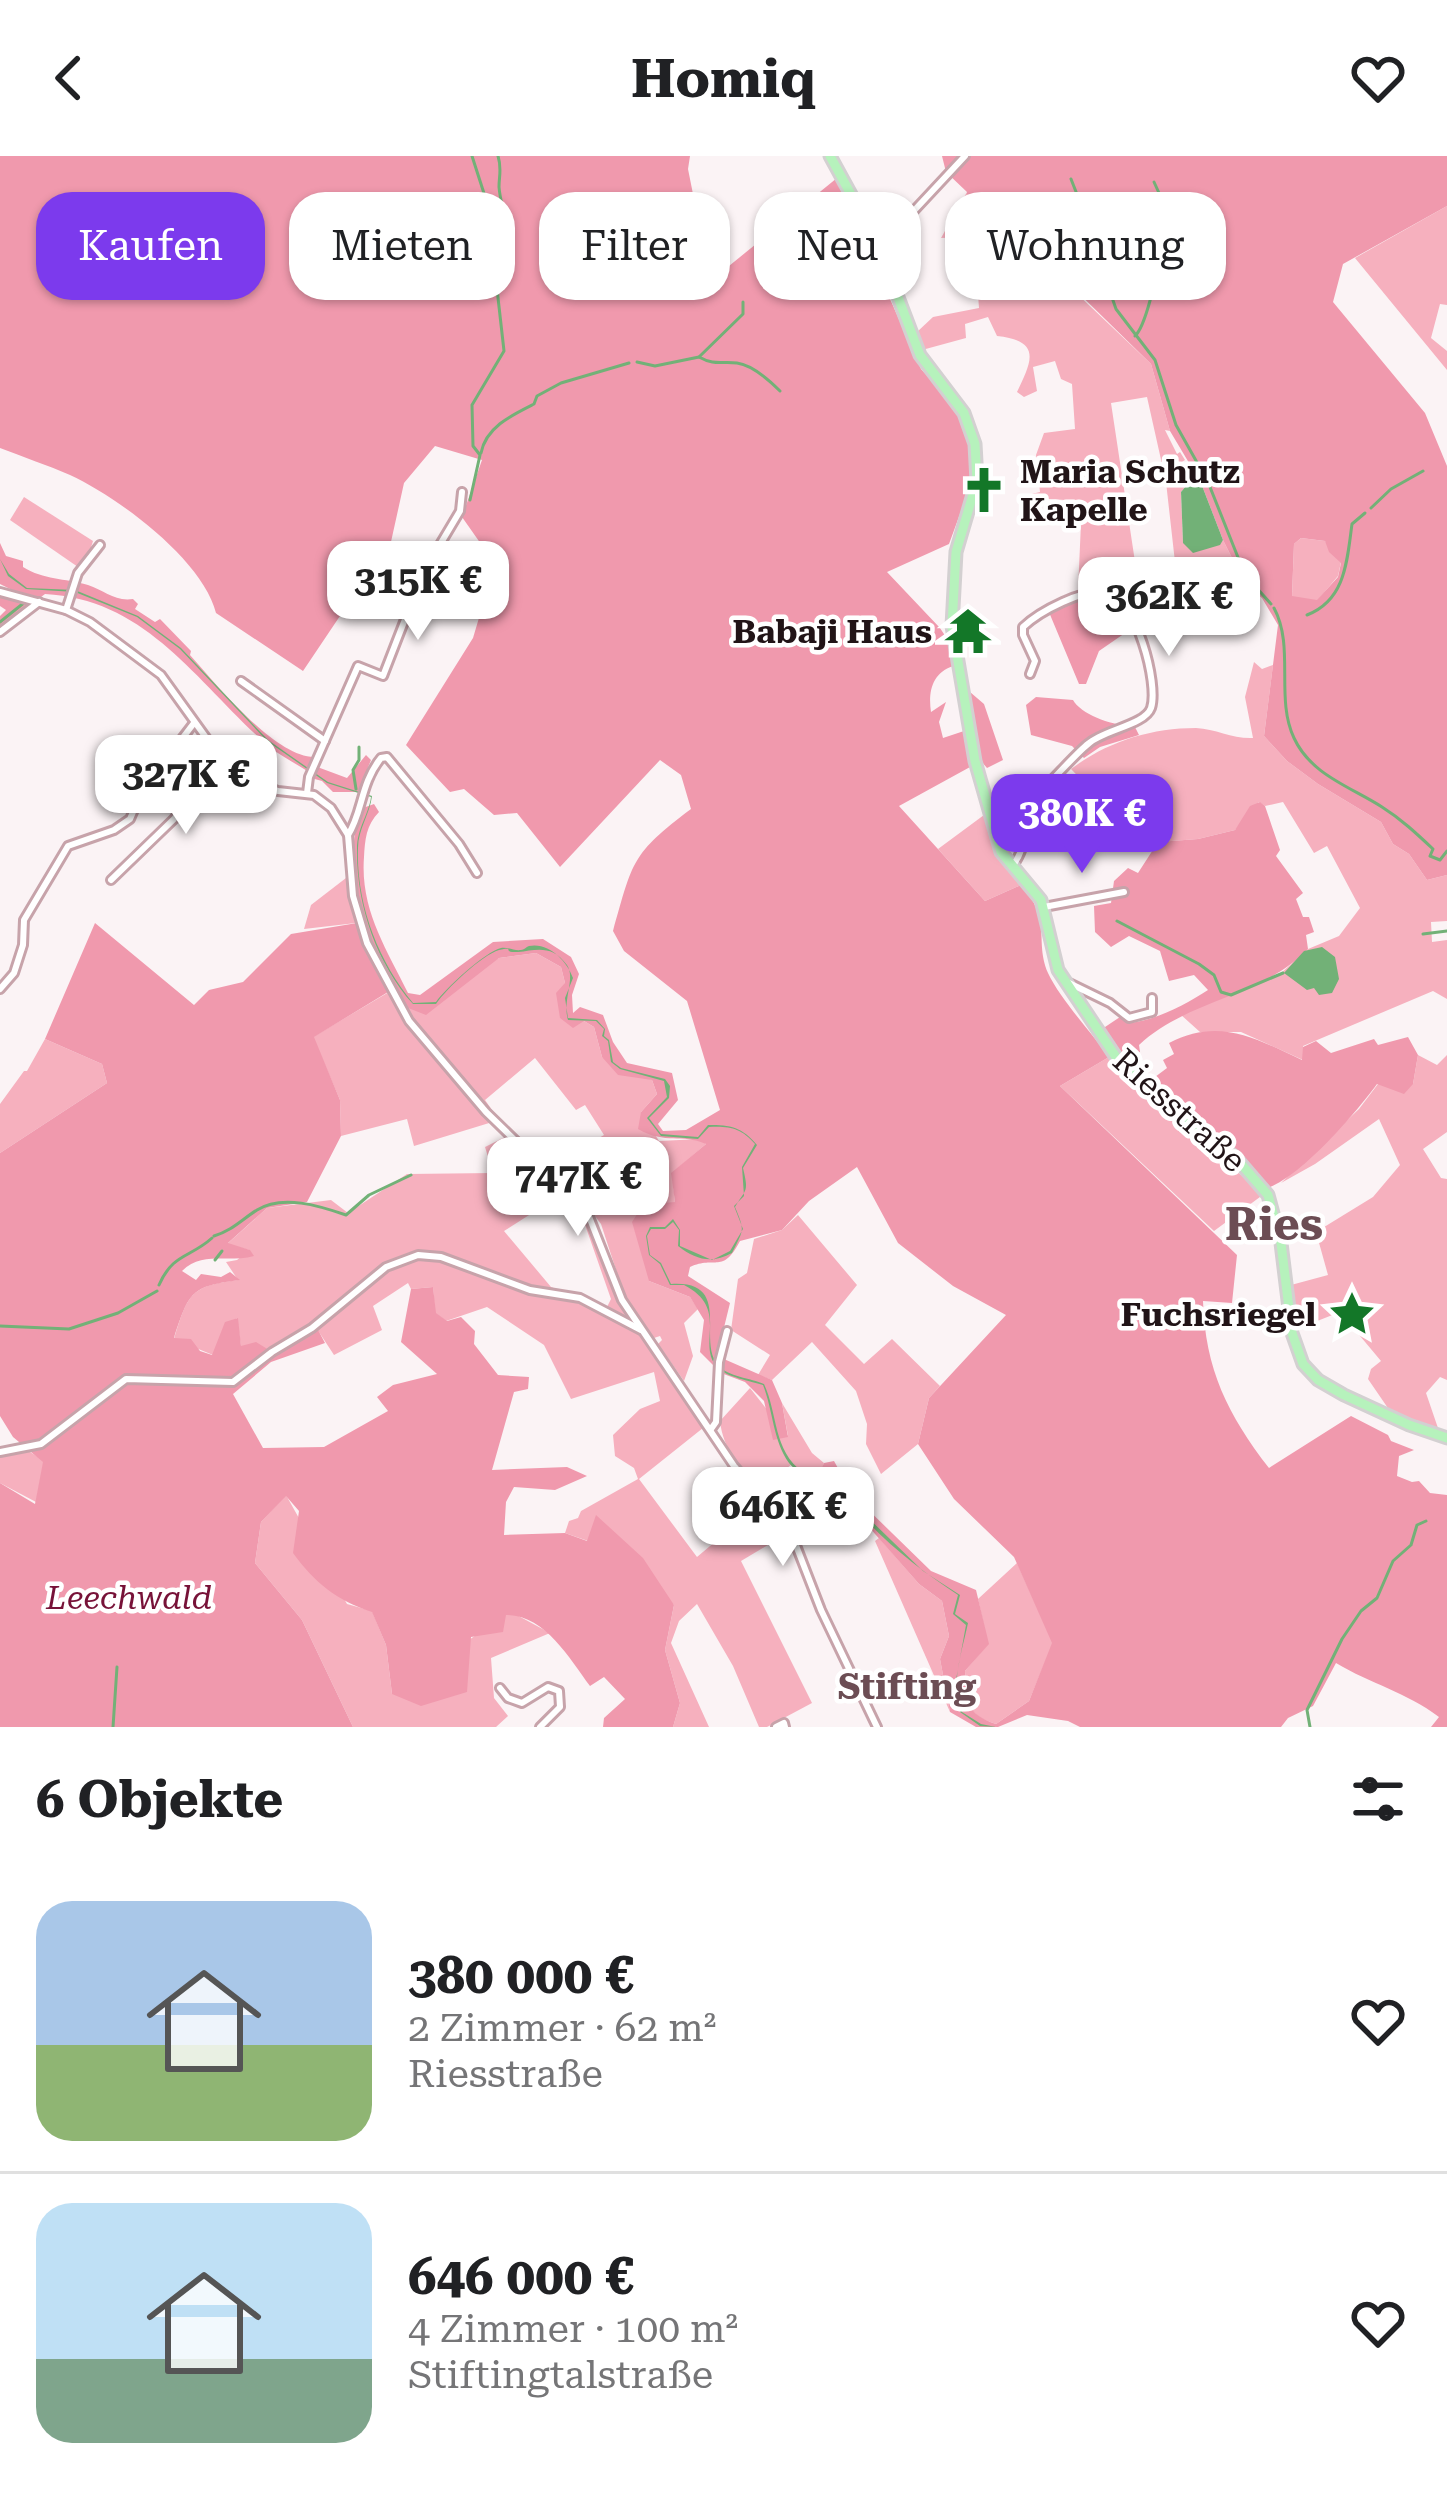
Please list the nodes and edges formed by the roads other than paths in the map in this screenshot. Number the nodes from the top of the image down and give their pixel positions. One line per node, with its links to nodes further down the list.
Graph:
1 (830, 156): 3 (main road, Riesstraße)
2 (965, 156): 4 (street)
3 (850, 192)
4 (921, 203)
5 (900, 300): 19 (main road, Riesstraße)
6 (462, 492): 15 (street)
7 (100, 545): 10 (street)
8 (0, 592): 9 (street)
9 (39, 602): 10 (street); 11 (street)
10 (66, 610): 14 (street)
11 (0, 632)
12 (1030, 674): 19 (street)
13 (241, 681): 15 (street)
14 (194, 722): 16 (street); 25 (street)
15 (325, 741): 17 (street)
16 (220, 757): 17 (street); 21 (street)
17 (307, 793): 18 (street)
18 (348, 836): 20 (street); 27 (street)
19 (1012, 867): 23 (main road, Riesstraße)
20 (477, 873)
21 (111, 880)
22 (1124, 892): 23 (street)
23 (1044, 908): 24 (main road, Riesstraße)
24 (1066, 983): 26 (street, Riesstraße); 30 (main road, Riesstraße)
25 (0, 989)
26 (1152, 998)
27 (643, 1331): 29 (street); 31 (street)
28 (727, 1331): 29 (street)
29 (711, 1429): 36 (street)
30 (1447, 1438)
31 (0, 1452)
32 (500, 1688): 33 (street)
33 (540, 1727)
34 (776, 1727): 35 (street)
35 (785, 1727)
36 (877, 1727)

